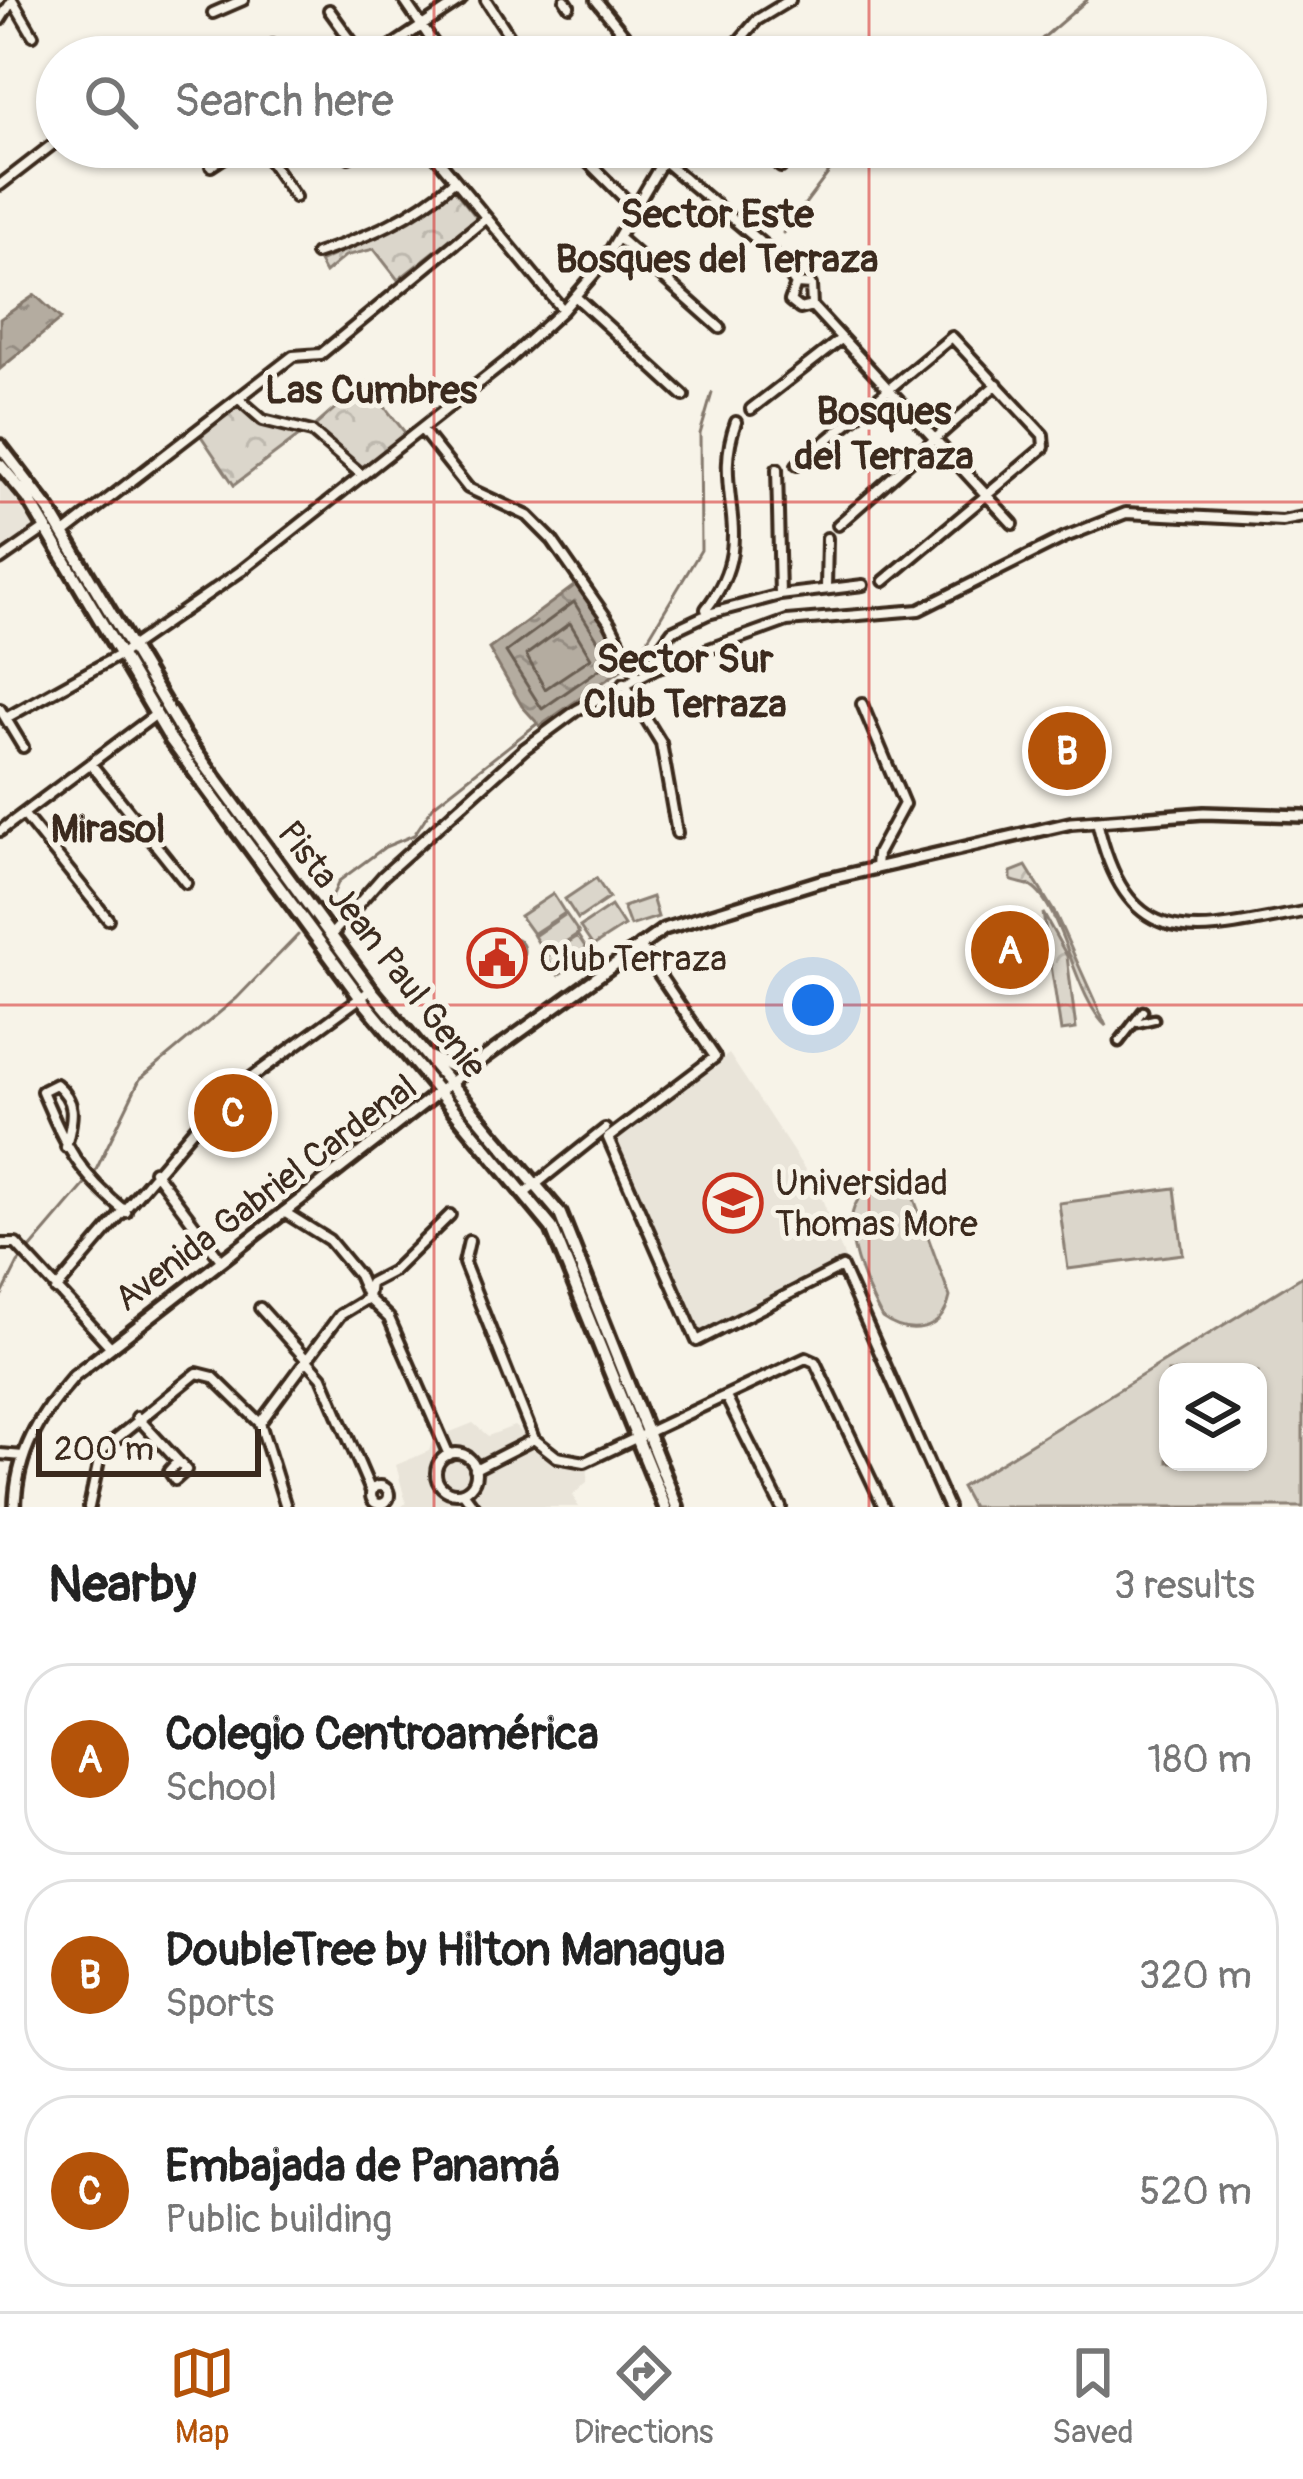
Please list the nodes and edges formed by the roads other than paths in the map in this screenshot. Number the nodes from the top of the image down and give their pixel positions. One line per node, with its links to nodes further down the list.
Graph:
1 (13, 0): 10 (street); 12 (street)
2 (243, 0): 9 (street)
3 (404, 0): 11 (street)
4 (461, 0): 11 (street)
5 (486, 0): 16 (street)
6 (596, 0): 17 (street)
7 (790, 0): 18 (street)
8 (329, 10): 13 (street)
9 (213, 13)
10 (0, 20)
11 (422, 27): 14 (street); 15 (street)
12 (33, 35)
13 (348, 36)
14 (408, 36)
15 (428, 36)
16 (509, 36)
17 (625, 36)
18 (743, 36)
19 (36, 157): 26 (street)
20 (275, 168): 27 (street)
21 (444, 168): 25 (street)
22 (594, 168): 28 (street)
23 (660, 168): 28 (street)
24 (669, 168): 32 (street)
25 (454, 181): 29 (street); 31 (street)
26 (0, 185)
27 (295, 197)
28 (638, 212): 30 (street)
29 (485, 219): 35 (street); 41 (street)
30 (620, 239): 33 (street); 36 (street)
31 (316, 254)
32 (796, 284): 34 (street); 34 (street)
33 (576, 298): 35 (street); 40 (street)
34 (812, 306): 37 (street)
35 (563, 310): 44 (street)
36 (720, 328)
37 (841, 339): 39 (street); 42 (street)
38 (997, 384): 39 (street); 45 (street); 52 (street)
39 (884, 388): 45 (street); 49 (street)
40 (684, 396)
41 (239, 399): 51 (street); 57 (street)
42 (751, 410)
43 (736, 422): 65 (street)
44 (422, 430): 51 (street); 68 (street)
45 (933, 441): 52 (street); 55 (street)
46 (0, 446): 47 (main road, Pista Jean Paul Genie)
47 (16, 463): 56 (main road); 57 (main road, Pista Jean Paul Genie)
48 (0, 465): 56 (main road)
49 (796, 465)
50 (777, 470): 64 (street)
51 (362, 475): 66 (street)
52 (987, 496): 54 (street); 61 (street)
53 (1303, 517): 67 (street)
54 (1012, 524)
55 (838, 525)
56 (46, 528): 59 (street); 60 (main road); 66 (main road)
57 (63, 534): 60 (main road, Pista Jean Paul Genie)
58 (827, 538): 63 (street)
59 (0, 560)
60 (85, 573): 66 (main road, Pista Jean Paul Genie)
61 (884, 581)
62 (863, 585): 63 (street)
63 (826, 589): 64 (street)
64 (779, 595): 65 (street)
65 (709, 614): 67 (street)
66 (125, 651): 71 (street); 72 (main road, Pista Jean Paul Genie)
67 (656, 668): 68 (street)
68 (637, 676): 69 (street)
69 (624, 683): 79 (street); 85 (street)
70 (862, 704): 80 (street)
71 (7, 714): 73 (street)
72 (162, 714): 74 (street); 82 (main road, Pista Jean Paul Genie); 85 (main road, Pista Jean Paul Genie)
73 (23, 747)
74 (91, 764): 75 (street); 81 (street)
75 (24, 815): 78 (street); 84 (street)
76 (1303, 816): 77 (street, Avenida Gabriel Cardenal)
77 (1097, 820): 80 (street, Avenida Gabriel Cardenal); 83 (street)
78 (0, 831)
79 (677, 833)
80 (876, 868): 86 (street, Avenida Gabriel Cardenal)
81 (186, 883)
82 (280, 889): 85 (main road); 87 (main road, Pista Jean Paul Genie)
83 (1303, 912)
84 (108, 919)
85 (330, 937): 87 (main road); 88 (main road, Pista Jean Paul Genie)
86 (638, 944): 94 (street, Avenida Gabriel Cardenal); 132 (street)
87 (335, 964): 88 (main road, Pista Jean Paul Genie)
88 (365, 994): 93 (main road, Pista Jean Paul Genie); 95 (main road, Pista Jean Paul Genie); 98 (street)
89 (1143, 1012): 91 (street)
90 (1154, 1019): 91 (street)
91 (1133, 1023): 92 (street)
92 (1119, 1042)
93 (422, 1052): 94 (street); 95 (main road, Pista Jean Paul Genie)
94 (474, 1065): 95 (street, Avenida Gabriel Cardenal)
95 (444, 1089): 99 (main road, Pista Jean Paul Genie); 100 (main road, Pista Jean Paul Genie); 102 (street, Avenida Gabriel Cardenal)
96 (605, 1129): 99 (street)
97 (66, 1147): 97 (street); 101 (street)
98 (154, 1171): 101 (street); 106 (street)
99 (537, 1185): 100 (street); 115 (main road, Pista Jean Paul Genie)
100 (525, 1193): 115 (main road, Pista Jean Paul Genie)
101 (126, 1212): 107 (street)
102 (284, 1212): 106 (street, Avenida Gabriel Cardenal); 108 (street)
103 (450, 1215): 108 (street)
104 (469, 1241): 116 (street)
105 (4, 1243): 107 (street)
106 (221, 1260): 110 (street, Avenida Gabriel Cardenal)
107 (56, 1291): 110 (street)
108 (368, 1298): 111 (street); 118 (street)
109 (260, 1308): 111 (street)
110 (109, 1345): 119 (street, Avenida Gabriel Cardenal)
111 (306, 1360): 114 (street); 122 (street)
112 (726, 1397): 115 (street); 130 (street); 131 (street)
113 (137, 1417): 114 (street); 120 (street); 125 (street)
114 (260, 1423): 126 (street)
115 (639, 1437): 116 (street); 128 (main road, Pista Jean Paul Genie); 129 (main road, Pista Jean Paul Genie)
116 (534, 1439): 121 (street)
117 (0, 1454): 119 (street)
118 (448, 1454): 121 (street); 123 (street)
119 (23, 1456): 124 (street, Avenida Gabriel Cardenal)
120 (178, 1461)
121 (475, 1469): 123 (street)
122 (370, 1489)
123 (463, 1492): 127 (street)
124 (15, 1507)
125 (89, 1507)
126 (286, 1507)
127 (474, 1507)
128 (665, 1507)
129 (677, 1507)
130 (781, 1507)
131 (884, 1507)
132 (948, 1507)

